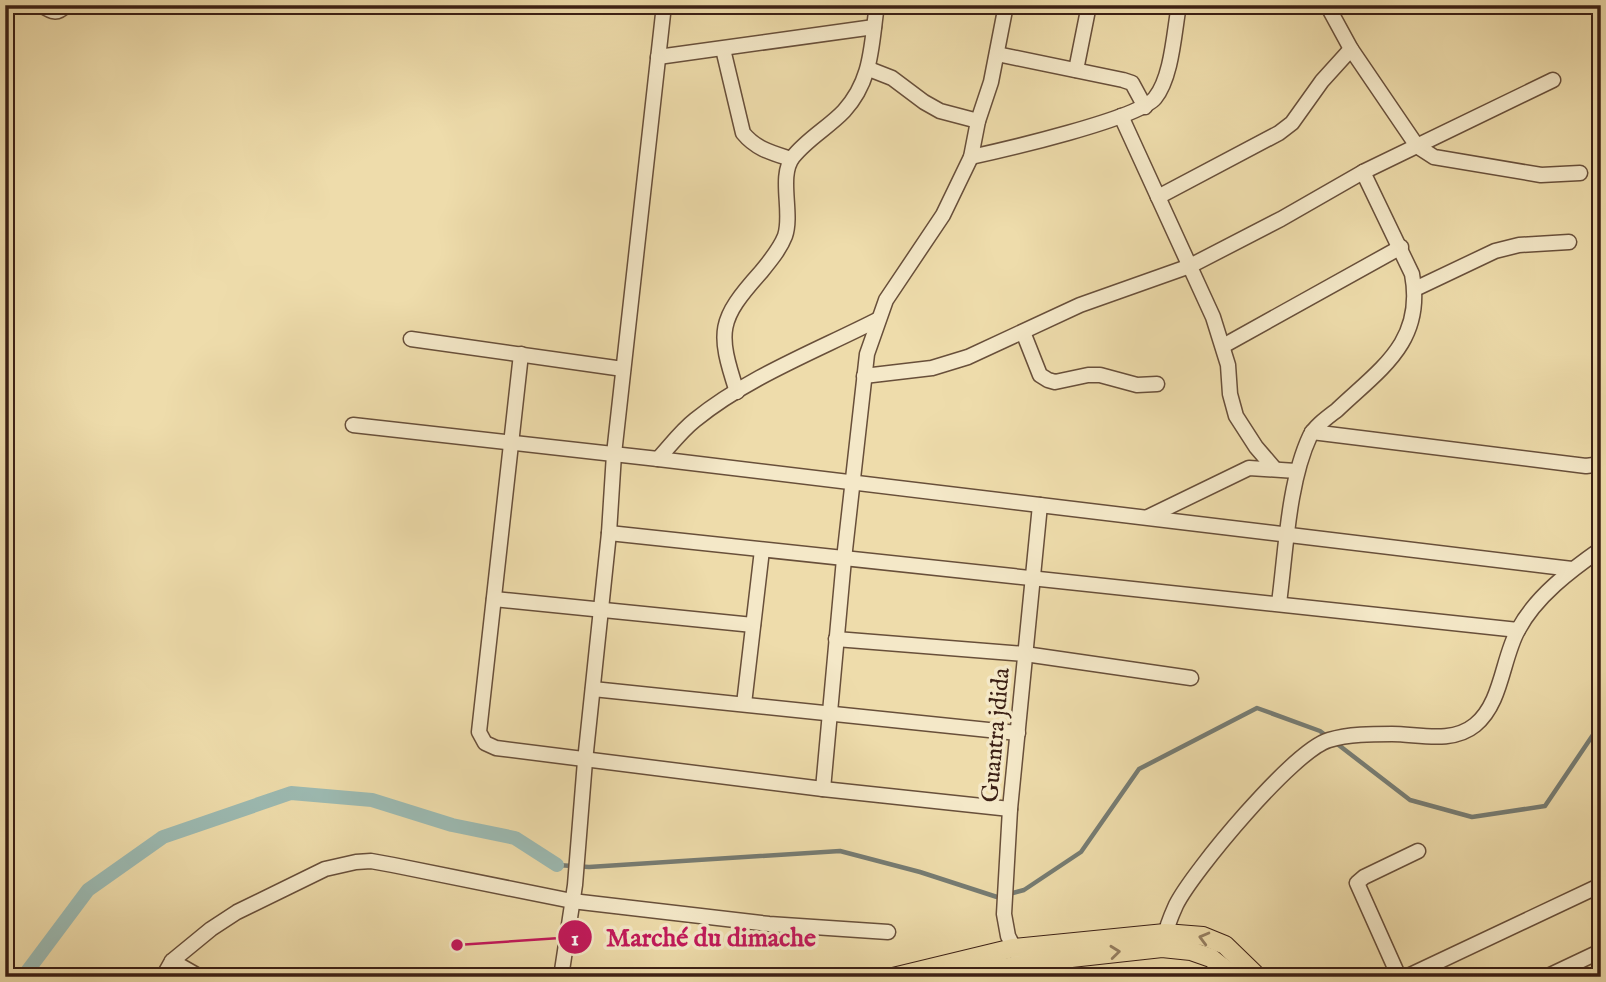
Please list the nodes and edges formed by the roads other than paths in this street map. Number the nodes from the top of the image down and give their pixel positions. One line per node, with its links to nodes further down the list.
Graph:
1 (41, 5): 2 (street)
2 (66, 5)
3 (664, 5): 13 (street)
4 (877, 5): 9 (street)
5 (1006, 5): 12 (street)
6 (1089, 5): 15 (street)
7 (1180, 5): 17 (street)
8 (1327, 5): 11 (street)
9 (874, 27): 10 (street); 14 (street)
10 (723, 49): 13 (street); 22 (street)
11 (1351, 49): 20 (street); 25 (street)
12 (997, 54): 15 (street); 19 (street)
13 (658, 57): 35 (street)
14 (869, 69): 19 (street); 22 (street)
15 (1076, 70): 17 (street)
16 (1553, 80): 20 (street)
17 (1145, 107): 18 (street)
18 (1121, 116): 21 (street); 25 (street)
19 (978, 121): 21 (street)
20 (1418, 146): 23 (street); 24 (street)
21 (971, 157): 30 (street)
22 (791, 159): 38 (street)
23 (1363, 172): 27 (street); 28 (street)
24 (1580, 173)
25 (1158, 197): 28 (street)
26 (1569, 242): 29 (street)
27 (1401, 247): 29 (street); 33 (street)
28 (1190, 265): 31 (street); 33 (street)
29 (1415, 289): 40 (street)
30 (877, 320): 36 (street); 38 (street)
31 (1023, 332): 36 (street); 37 (street)
32 (411, 339): 34 (street)
33 (1223, 346): 44 (street)
34 (521, 354): 35 (street); 41 (street)
35 (623, 369): 42 (street)
36 (864, 376): 47 (street)
37 (1157, 384)
38 (737, 392): 43 (street)
39 (352, 425): 41 (street)
40 (1312, 432): 45 (street); 46 (street)
41 (511, 442): 42 (street); 57 (street)
42 (614, 454): 43 (street); 50 (street)
43 (658, 459): 47 (street)
44 (1274, 468): 46 (street); 49 (street)
45 (1599, 469)
46 (1296, 471): 51 (street)
47 (854, 483): 48 (street); 54 (street)
48 (1040, 505): 49 (street); 56 (street, Guantra jdida)
49 (1147, 517): 51 (street)
50 (609, 533): 53 (street); 59 (street)
51 (1288, 536): 55 (street); 58 (street)
52 (1601, 549): 55 (street)
53 (762, 550): 54 (street); 60 (street)
54 (844, 559): 56 (street); 62 (street)
55 (1572, 569): 61 (street)
56 (1032, 579): 58 (street); 63 (street, Guantra jdida)
57 (494, 598): 59 (street); 69 (street)
58 (1279, 603): 61 (street)
59 (601, 609): 60 (street); 65 (street)
60 (754, 625): 66 (street)
61 (1518, 630): 76 (street)
62 (836, 639): 63 (street); 67 (street)
63 (1025, 654): 64 (street); 68 (street, Guantra jdida)
64 (1191, 678)
65 (593, 689): 66 (street); 69 (street)
66 (744, 704): 67 (street)
67 (830, 713): 68 (street); 70 (street)
68 (1018, 733): 71 (street, Guantra jdida)
69 (585, 761): 70 (street); 74 (street)
70 (823, 789): 71 (street)
71 (1010, 809): 77 (street, Guantra jdida)
72 (1418, 851): 88 (street)
73 (1601, 885): 89 (street)
74 (572, 901): 75 (street); 79 (street); 84 (street)
75 (888, 932)
76 (1163, 940): 77 (main road); 80 (main road, one-way to 76); 86 (main road); 87 (main road, one-way to 76)
77 (1013, 948): 80 (street, Guantra jdida); 81 (main road)
78 (1601, 951): 90 (street)
79 (172, 961): 82 (street); 83 (street)
80 (1027, 970): 85 (main road)
81 (901, 975)
82 (163, 977)
83 (200, 977)
84 (563, 977)
85 (951, 977)
86 (1234, 977)
87 (1258, 977)
88 (1399, 977)
89 (1406, 977)
90 (1546, 977)

